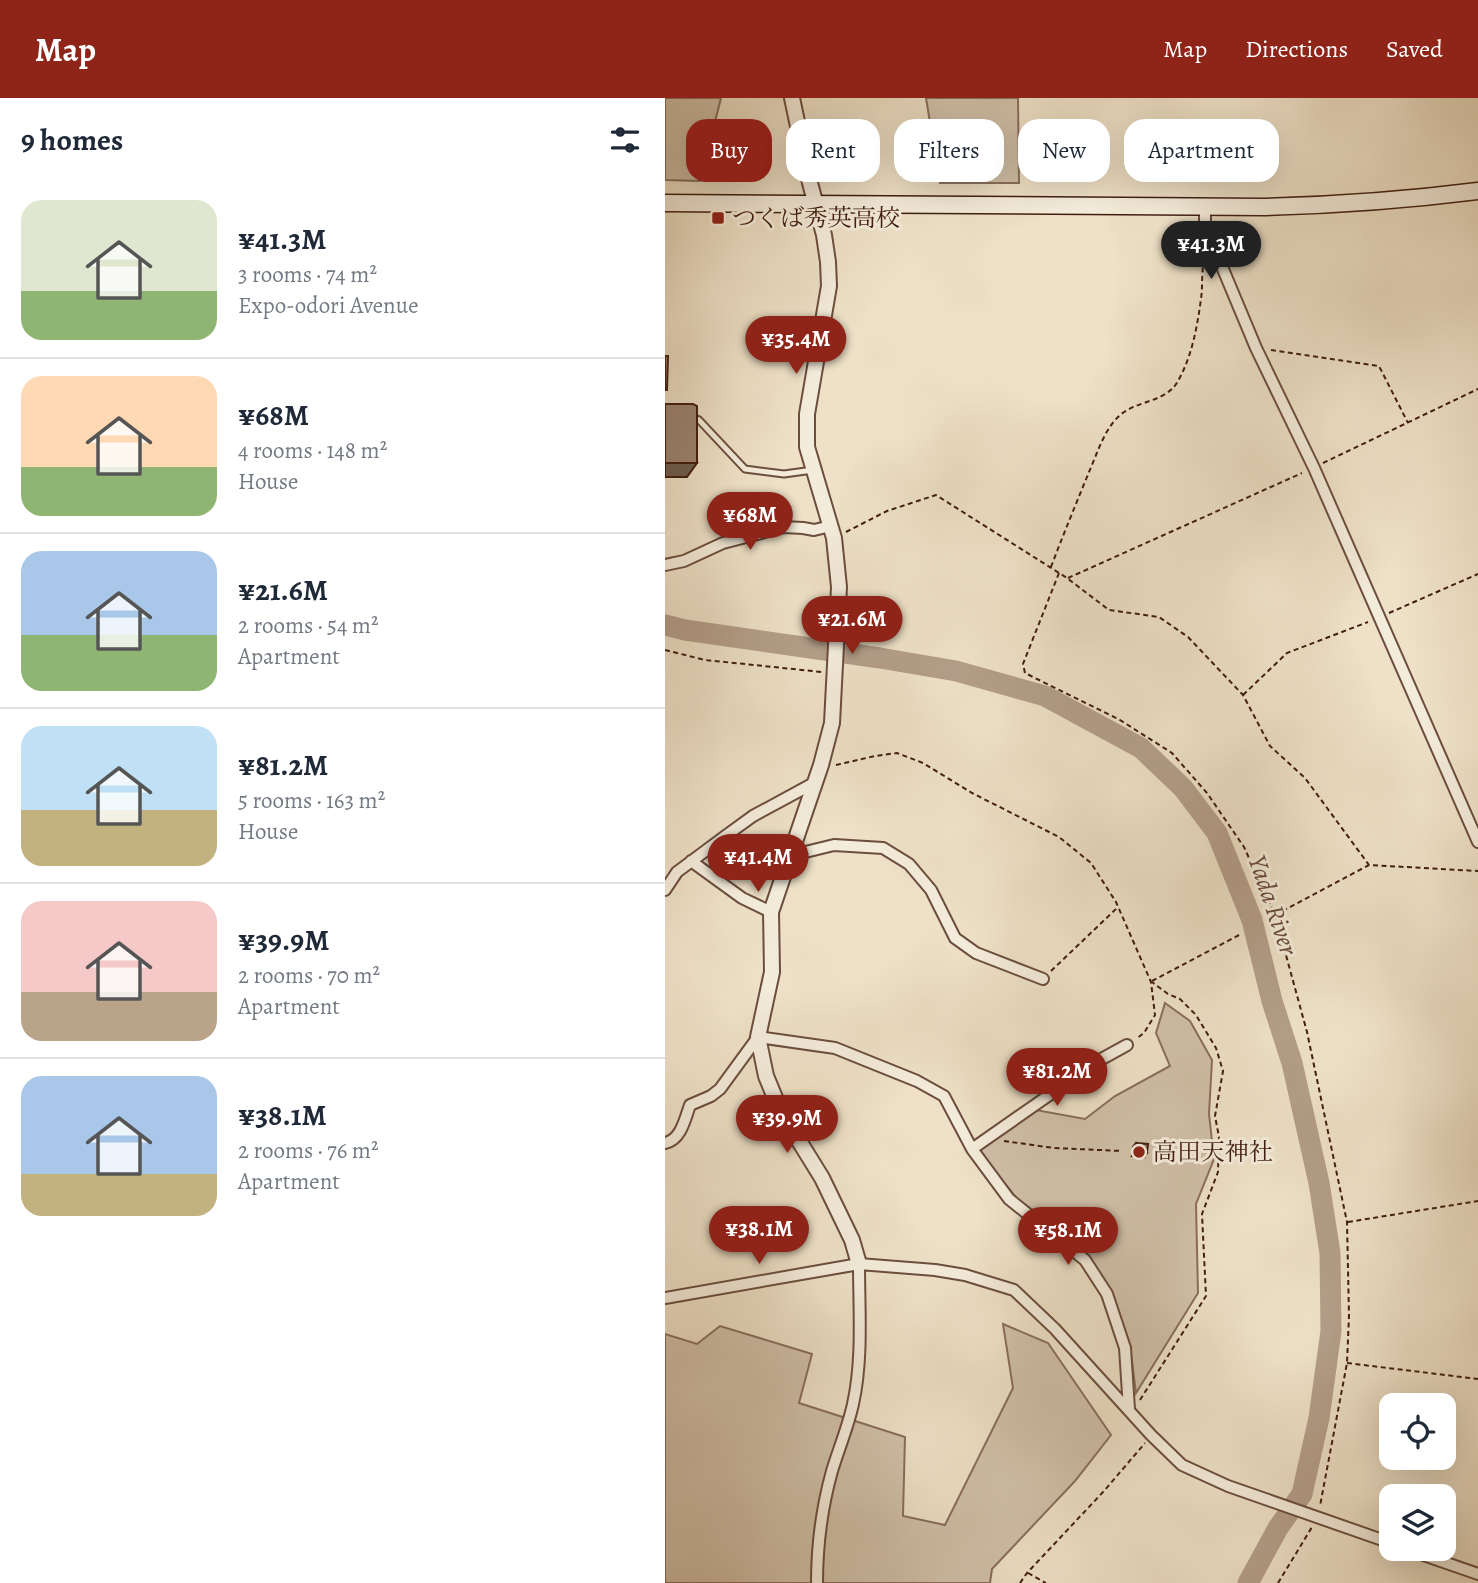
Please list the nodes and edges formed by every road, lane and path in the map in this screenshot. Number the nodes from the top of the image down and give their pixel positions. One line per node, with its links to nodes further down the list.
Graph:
1 (792, 98): 4 (street)
2 (1478, 191): 5 (main road)
3 (665, 203): 4 (main road)
4 (817, 204): 5 (main road); 12 (street)
5 (1205, 206): 6 (street)
6 (1210, 239): 7 (street); 15 (path)
7 (1256, 348): 10 (path); 11 (street)
8 (1478, 389): 10 (path)
9 (684, 413): 12 (lane)
10 (1408, 424): 11 (path)
11 (1314, 468): 18 (path); 19 (street)
12 (814, 470): 13 (street)
13 (833, 532): 14 (street); 15 (path); 21 (street)
14 (665, 565)
15 (1050, 568): 16 (path)
16 (1059, 573): 18 (path); 33 (path)
17 (1478, 574): 19 (path)
18 (1067, 578): 22 (path)
19 (1380, 617): 22 (path); 25 (street)
20 (665, 650): 21 (path)
21 (834, 674): 23 (street)
22 (1243, 695): 28 (path)
23 (821, 765): 24 (street); 31 (path)
24 (814, 783): 26 (street); 27 (street)
25 (1478, 842)
26 (789, 856): 32 (street); 35 (street)
27 (691, 861): 30 (street); 32 (street)
28 (1370, 865): 29 (path); 33 (path)
29 (1478, 871)
30 (665, 890)
31 (1118, 907): 35 (path); 36 (path)
32 (771, 912): 37 (street)
33 (1275, 915): 44 (path)
34 (1241, 933): 36 (path)
35 (1043, 979)
36 (1151, 982): 38 (path); 49 (path)
37 (758, 1037): 40 (street); 41 (street); 45 (street)
38 (1127, 1045): 39 (street)
39 (986, 1139): 41 (street); 42 (path)
40 (665, 1143)
41 (972, 1149): 49 (street)
42 (1122, 1150)
43 (1478, 1201): 44 (path)
44 (1347, 1222): 47 (path)
45 (859, 1264): 46 (street); 49 (street); 56 (street)
46 (665, 1298)
47 (1347, 1363): 48 (path); 51 (path)
48 (1478, 1379)
49 (1130, 1411): 50 (street)
50 (1151, 1435): 51 (street); 54 (path)
51 (1316, 1517): 52 (street); 59 (path)
52 (1379, 1540)
53 (1441, 1561): 55 (street)
54 (1027, 1573): 57 (path); 58 (path)
55 (1478, 1574)
56 (817, 1583)
57 (1020, 1583)
58 (1046, 1583)
59 (1278, 1583)

